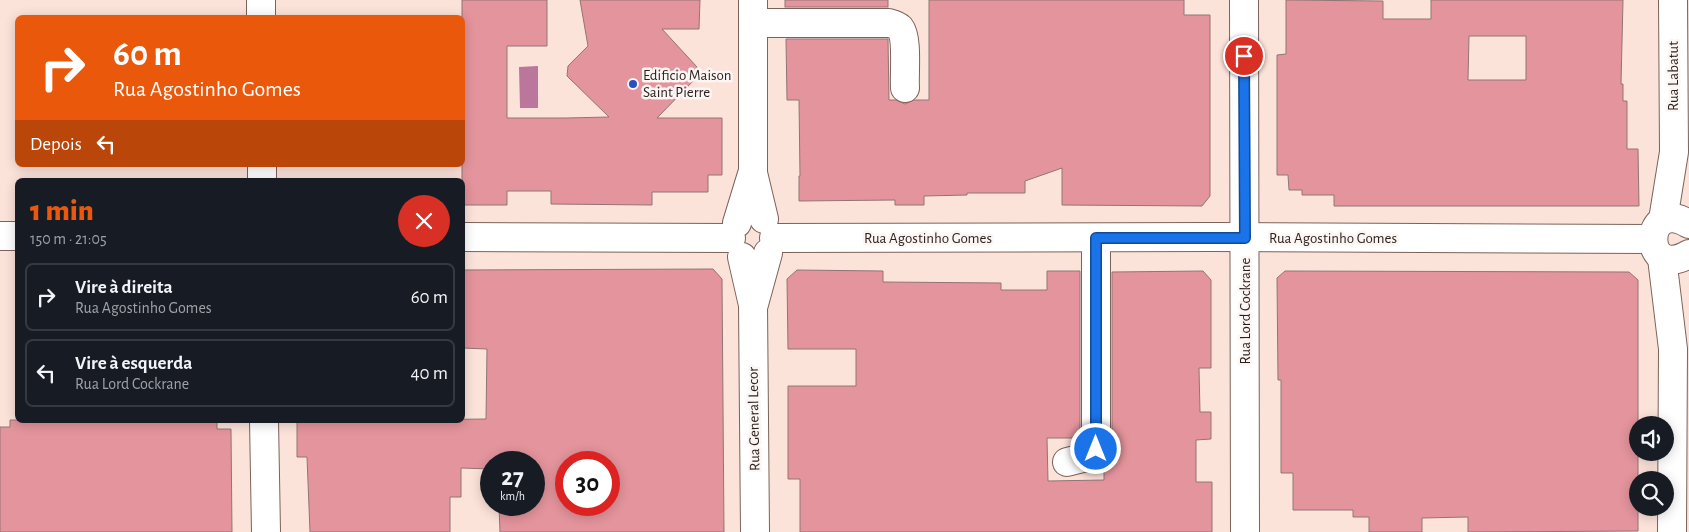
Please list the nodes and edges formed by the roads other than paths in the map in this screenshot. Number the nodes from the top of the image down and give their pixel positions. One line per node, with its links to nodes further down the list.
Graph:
1 (261, 0): 5 (street)
2 (1244, 0): 12 (street, Rua Lord Cockrane)
3 (1673, 0): 13 (street, Rua Labatut)
4 (753, 12): 6 (street); 10 (street)
5 (261, 15)
6 (905, 88)
7 (0, 236): 8 (street)
8 (15, 236)
9 (465, 237): 10 (street, Rua Agostinho Gomes)
10 (753, 238): 11 (street, Rua Agostinho Gomes); 17 (street, Rua General Lecor)
11 (1096, 238): 12 (street, Rua Agostinho Gomes); 15 (street)
12 (1245, 238): 13 (street, Rua Agostinho Gomes); 18 (street, Rua Lord Cockrane)
13 (1676, 239): 19 (street, Rua Labatut)
14 (264, 423): 16 (street)
15 (1067, 462)
16 (266, 532)
17 (756, 532)
18 (1245, 532)
19 (1672, 532)

